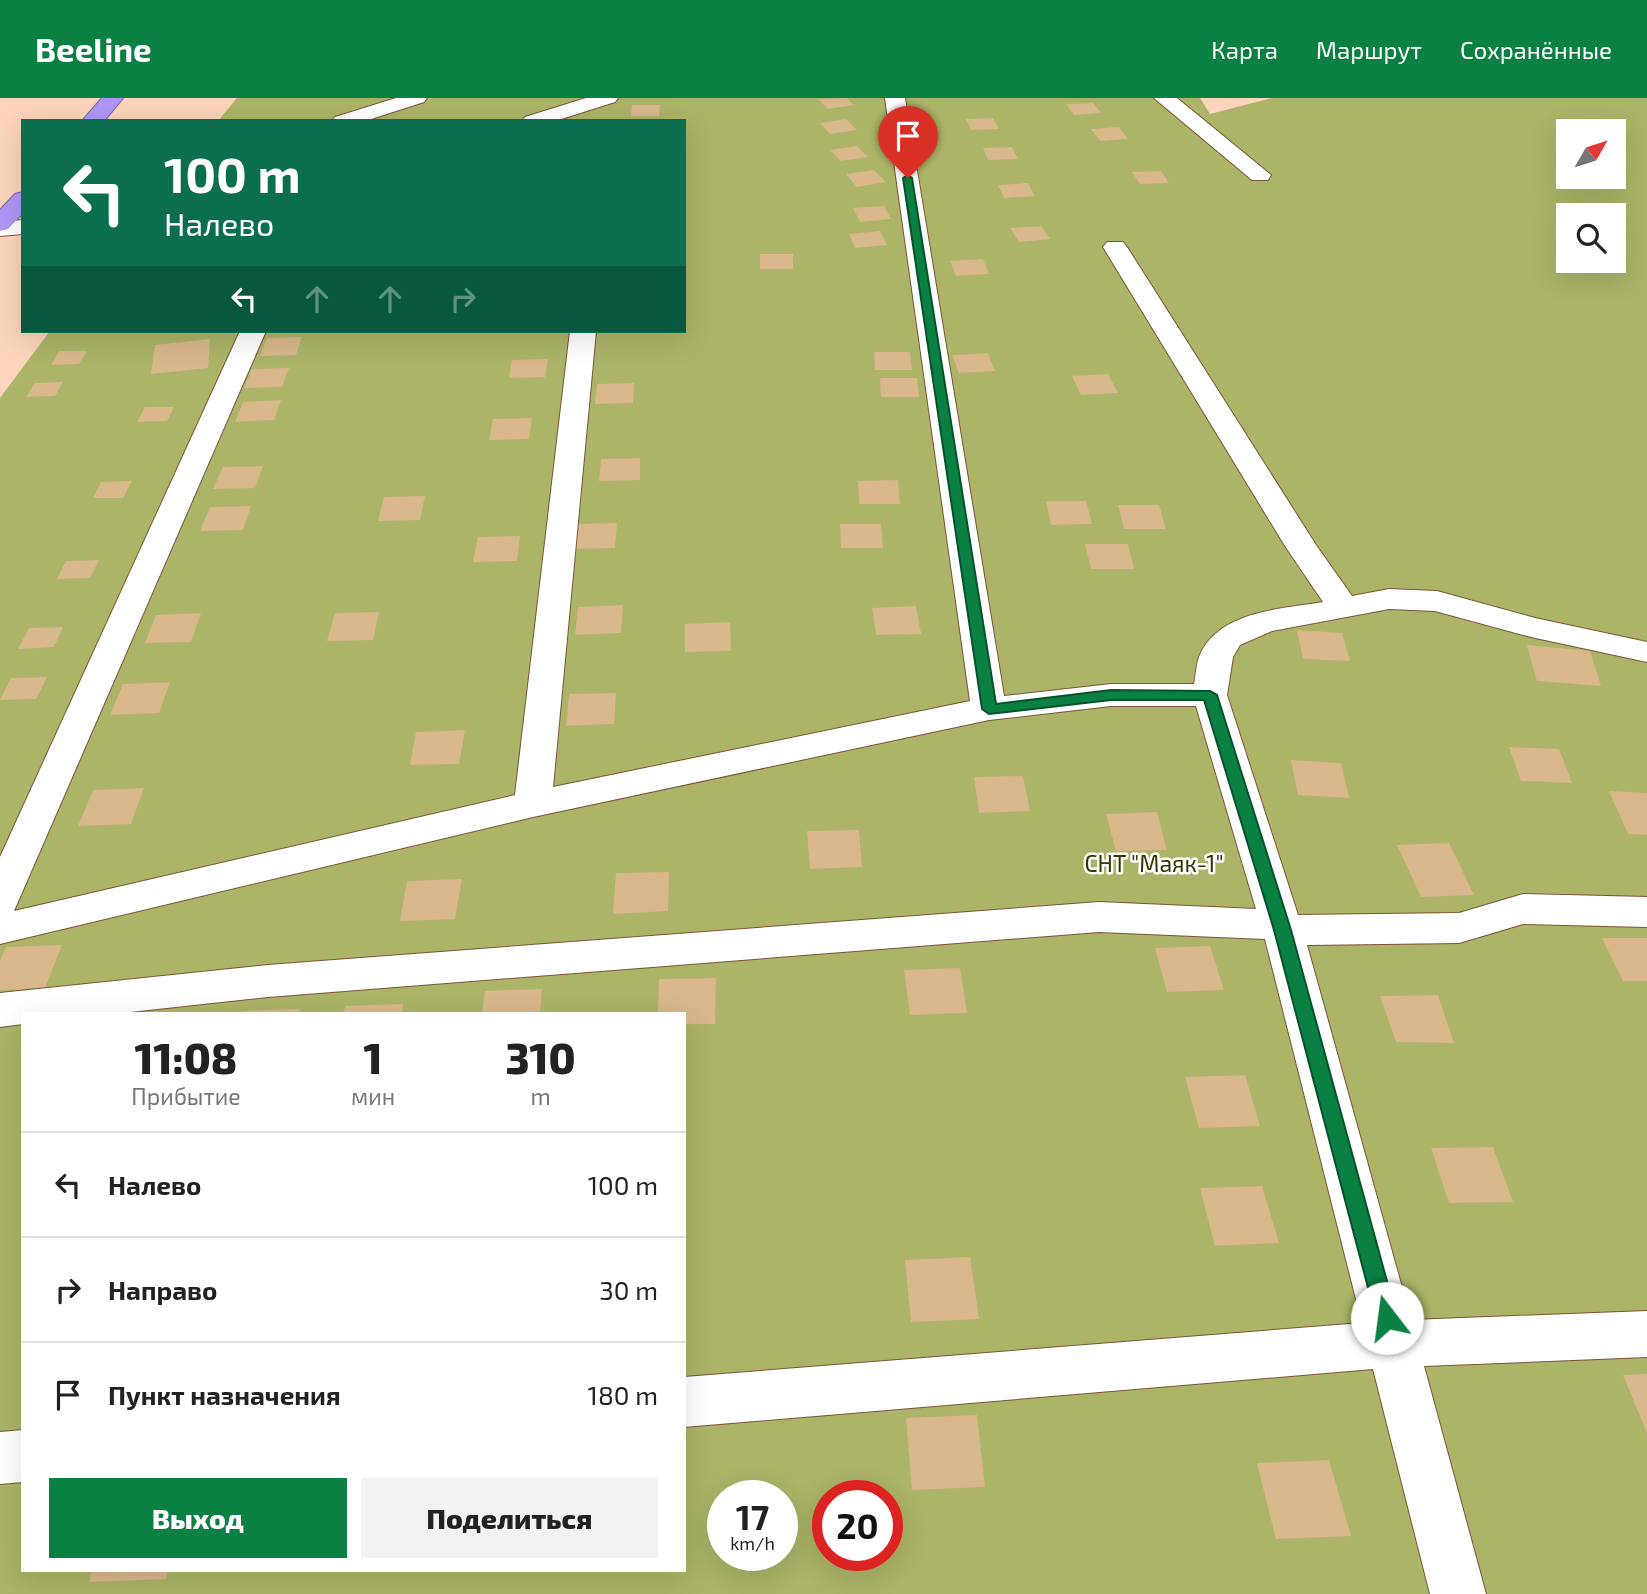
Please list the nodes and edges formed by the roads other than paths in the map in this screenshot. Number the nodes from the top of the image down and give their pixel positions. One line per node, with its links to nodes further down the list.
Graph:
1 (113, 98): 6 (highway)
2 (608, 98): 8 (lane); 9 (lane)
3 (895, 98): 20 (lane)
4 (1164, 98): 10 (lane)
5 (405, 100): 7 (lane)
6 (94, 119)
7 (348, 119)
8 (539, 119)
9 (606, 119)
10 (1260, 175)
11 (21, 200): 12 (highway)
12 (0, 226): 13 (lane)
13 (21, 227)
14 (1115, 247): 17 (lane)
15 (252, 333): 22 (lane)
16 (583, 333): 21 (lane)
17 (1344, 608): 18 (lane); 19 (lane)
18 (1647, 652)
19 (1210, 695): 20 (lane); 24 (lane)
20 (989, 709): 21 (lane)
21 (533, 804): 25 (lane)
22 (0, 901)
23 (1647, 912): 24 (lane)
24 (1282, 927): 26 (lane); 28 (lane)
25 (0, 929)
26 (0, 1010)
27 (1647, 1334): 28 (lane)
28 (1394, 1344): 29 (lane); 32 (lane)
29 (686, 1402)
30 (21, 1456): 31 (lane)
31 (0, 1458)
32 (1458, 1594)

